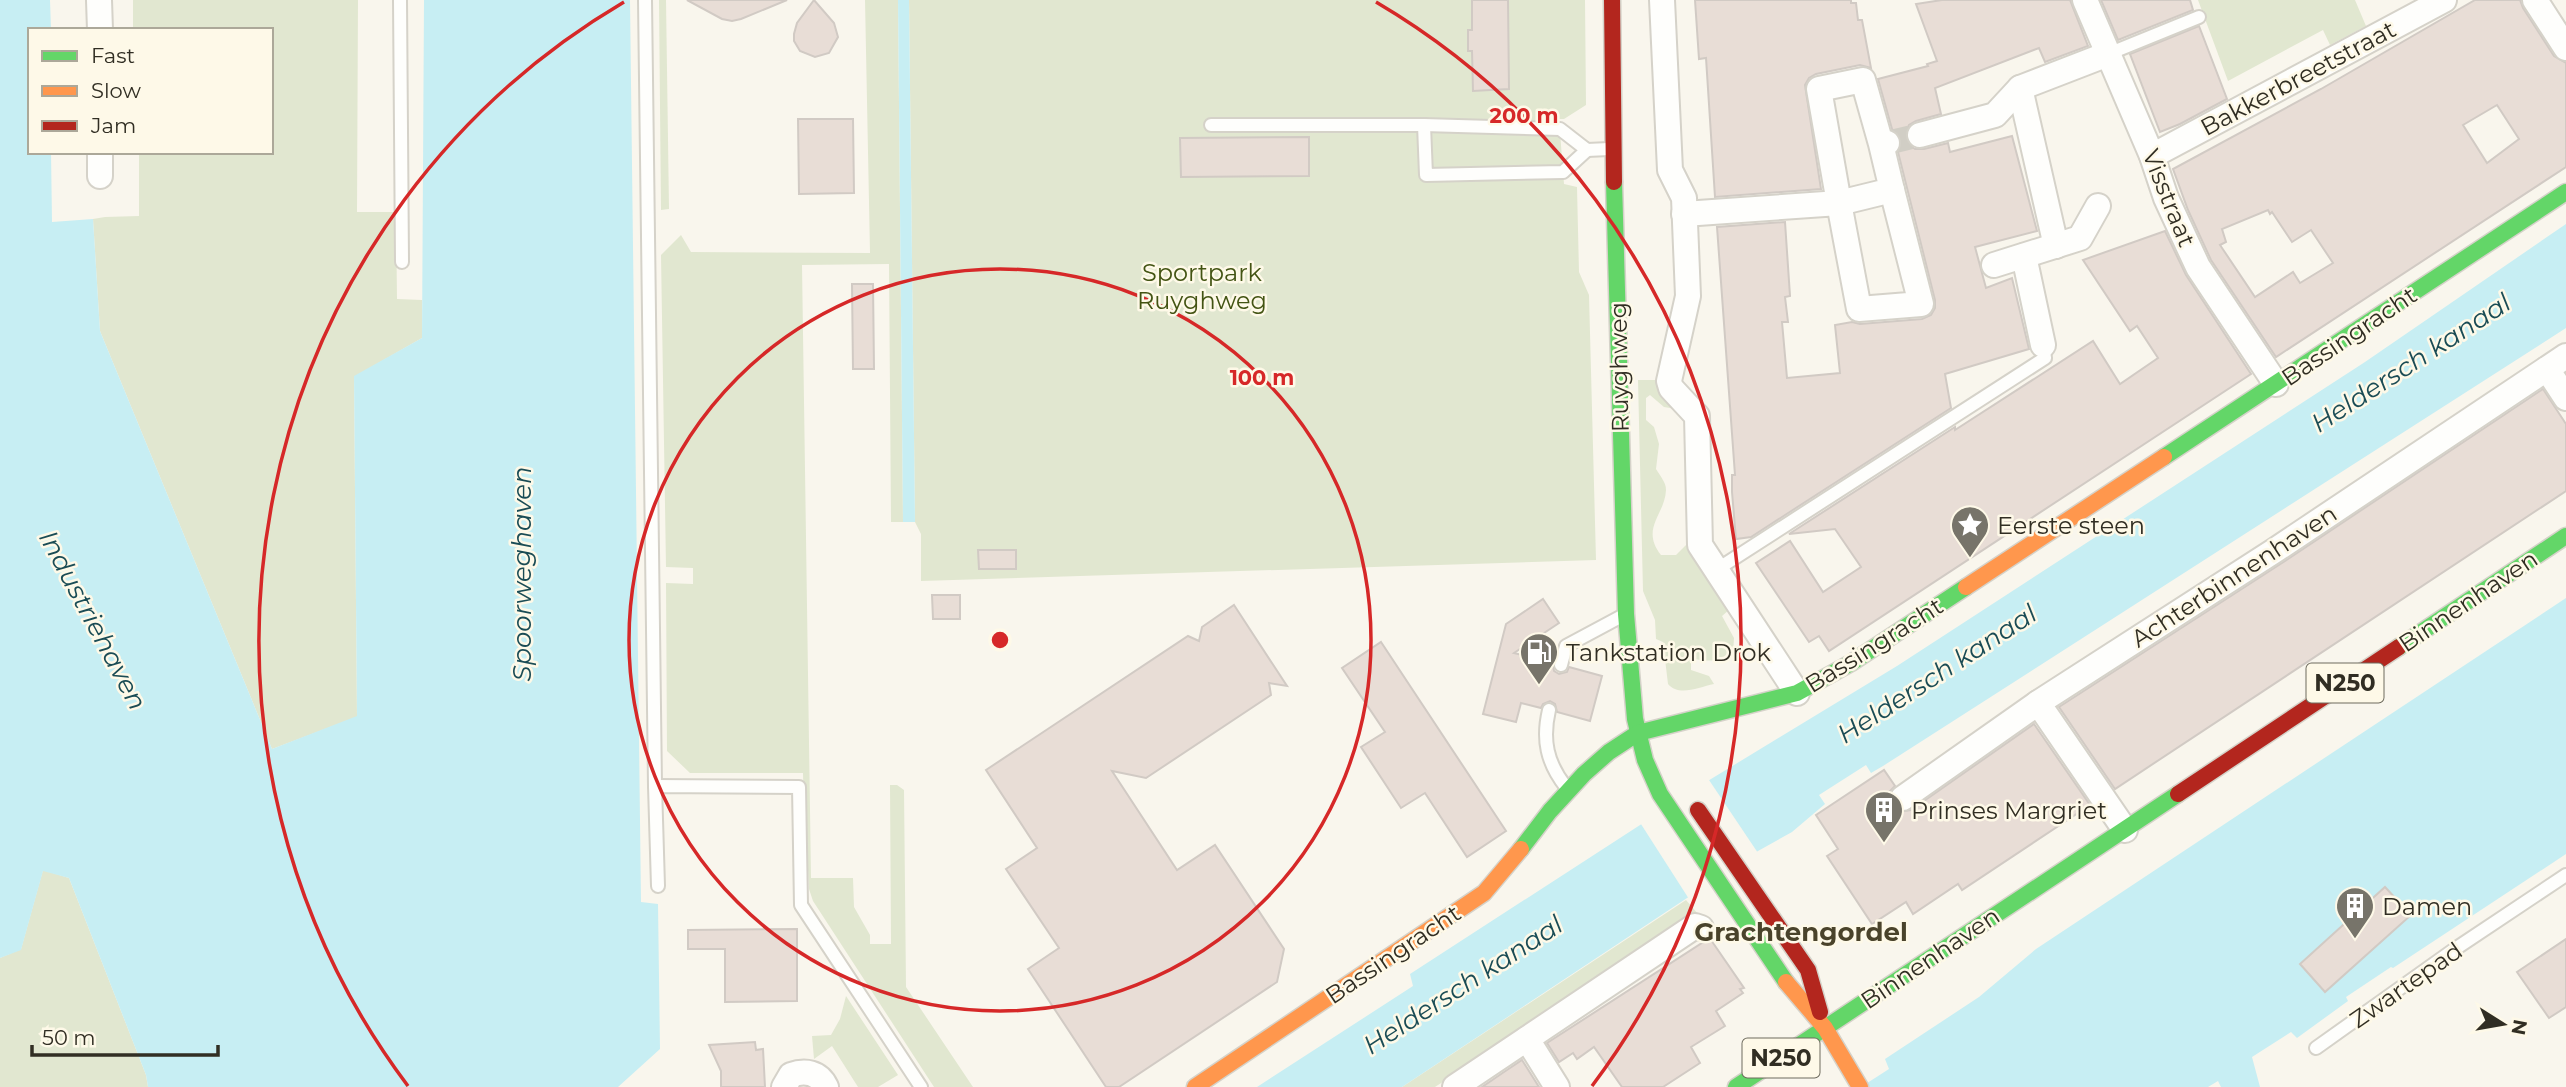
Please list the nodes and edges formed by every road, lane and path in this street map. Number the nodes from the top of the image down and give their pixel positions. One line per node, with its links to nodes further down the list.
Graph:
1 (99, 0): 10 (street)
2 (400, 0): 27 (lane)
3 (645, 0): 42 (lane)
4 (1612, 0): 17 (street, Ruyghweg)
5 (1662, 0): 24 (street, Ruyghweg)
6 (2085, 0): 12 (street, Visstraat)
7 (2444, 0): 19 (street, Bakkerbreetstraat)
8 (2535, 0): 11 (street)
9 (2199, 17): 12 (lane)
10 (100, 28)
11 (2566, 48)
12 (2108, 54): 13 (street); 19 (street, Visstraat)
13 (2020, 88): 16 (street); 25 (street)
14 (1212, 124): 15 (lane)
15 (1424, 125): 18 (lane); 18 (lane)
16 (1920, 135)
17 (1613, 149): 18 (lane); 35 (street, Ruyghweg)
18 (1587, 150)
19 (2152, 156): 31 (street, Visstraat)
20 (1892, 190): 22 (street); 22 (street); 22 (street)
21 (2566, 192): 31 (street, Bassingracht)
22 (1829, 205): 24 (street)
23 (2098, 206): 25 (street)
24 (1684, 214): 34 (street, Ruyghweg)
25 (2056, 246): 26 (street)
26 (2024, 256): 28 (street); 29 (street)
27 (402, 262)
28 (1994, 265)
29 (2044, 351): 34 (lane)
30 (2556, 363): 32 (street); 38 (street, Achterbinnenhaven)
31 (2276, 384): 37 (street, Bassingracht)
32 (2566, 398)
33 (2566, 536): 46 (street, Binnenhaven / N250)
34 (1716, 570): 37 (street, Ruyghweg)
35 (1626, 614): 36 (lane); 40 (street, Ruyghweg)
36 (1561, 665)
37 (1797, 692): 40 (street, Bassingracht)
38 (2038, 703): 45 (street, Achterbinnenhaven); 46 (street)
39 (1549, 710): 43 (lane)
40 (1638, 733): 41 (street); 43 (street, Bassingracht); 50 (street, Ruyghweg)
41 (1662, 762)
42 (655, 786): 48 (lane); 56 (lane)
43 (1567, 789): 57 (street, Bassingracht)
44 (1686, 792): 50 (street)
45 (1903, 798)
46 (2125, 830): 50 (street, Binnenhaven / N250)
47 (2566, 875): 52 (lane, Zwartepad)
48 (658, 886)
49 (1701, 928): 51 (street)
50 (1825, 1028): 53 (street); 60 (street, Binnenhaven / N250)
51 (1527, 1039): 58 (street); 59 (street)
52 (2316, 1048)
53 (1857, 1083)
54 (784, 1087): 55 (street)
55 (826, 1087)
56 (921, 1087)
57 (1195, 1087)
58 (1455, 1087)
59 (1557, 1087)
60 (1736, 1087)

